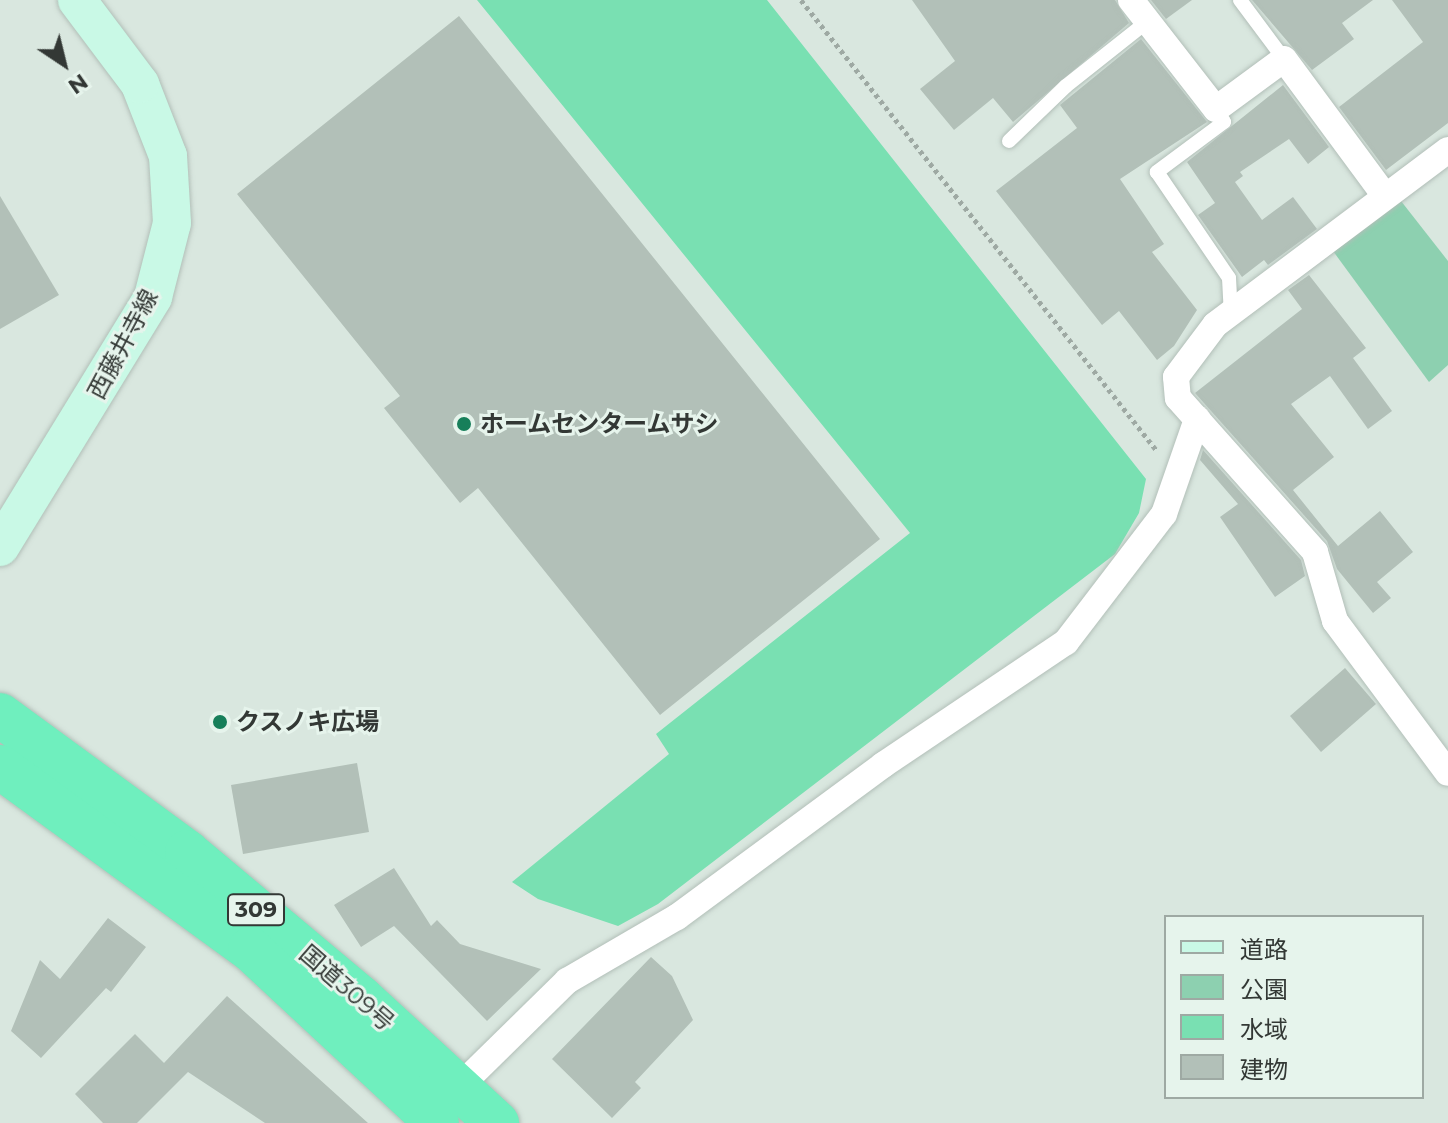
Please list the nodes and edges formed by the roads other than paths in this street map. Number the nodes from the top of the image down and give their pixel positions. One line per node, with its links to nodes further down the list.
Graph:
1 (77, 0): 11 (main road, 西藤井寺線)
2 (1240, 0): 4 (lane)
3 (1139, 10): 5 (street); 6 (lane)
4 (1284, 59): 5 (street); 8 (street)
5 (1216, 109): 9 (lane)
6 (1009, 141)
7 (1448, 150): 8 (street)
8 (1385, 196): 9 (street)
9 (1231, 313): 10 (street)
10 (1197, 419): 14 (street); 15 (street)
11 (0, 547)
12 (0, 715): 15 (highway, 国道309号 / 309)
13 (0, 767): 15 (highway, 国道309号 / 309)
14 (1448, 773)
15 (448, 1105): 16 (highway, 国道309号 / 309)
16 (497, 1123)

